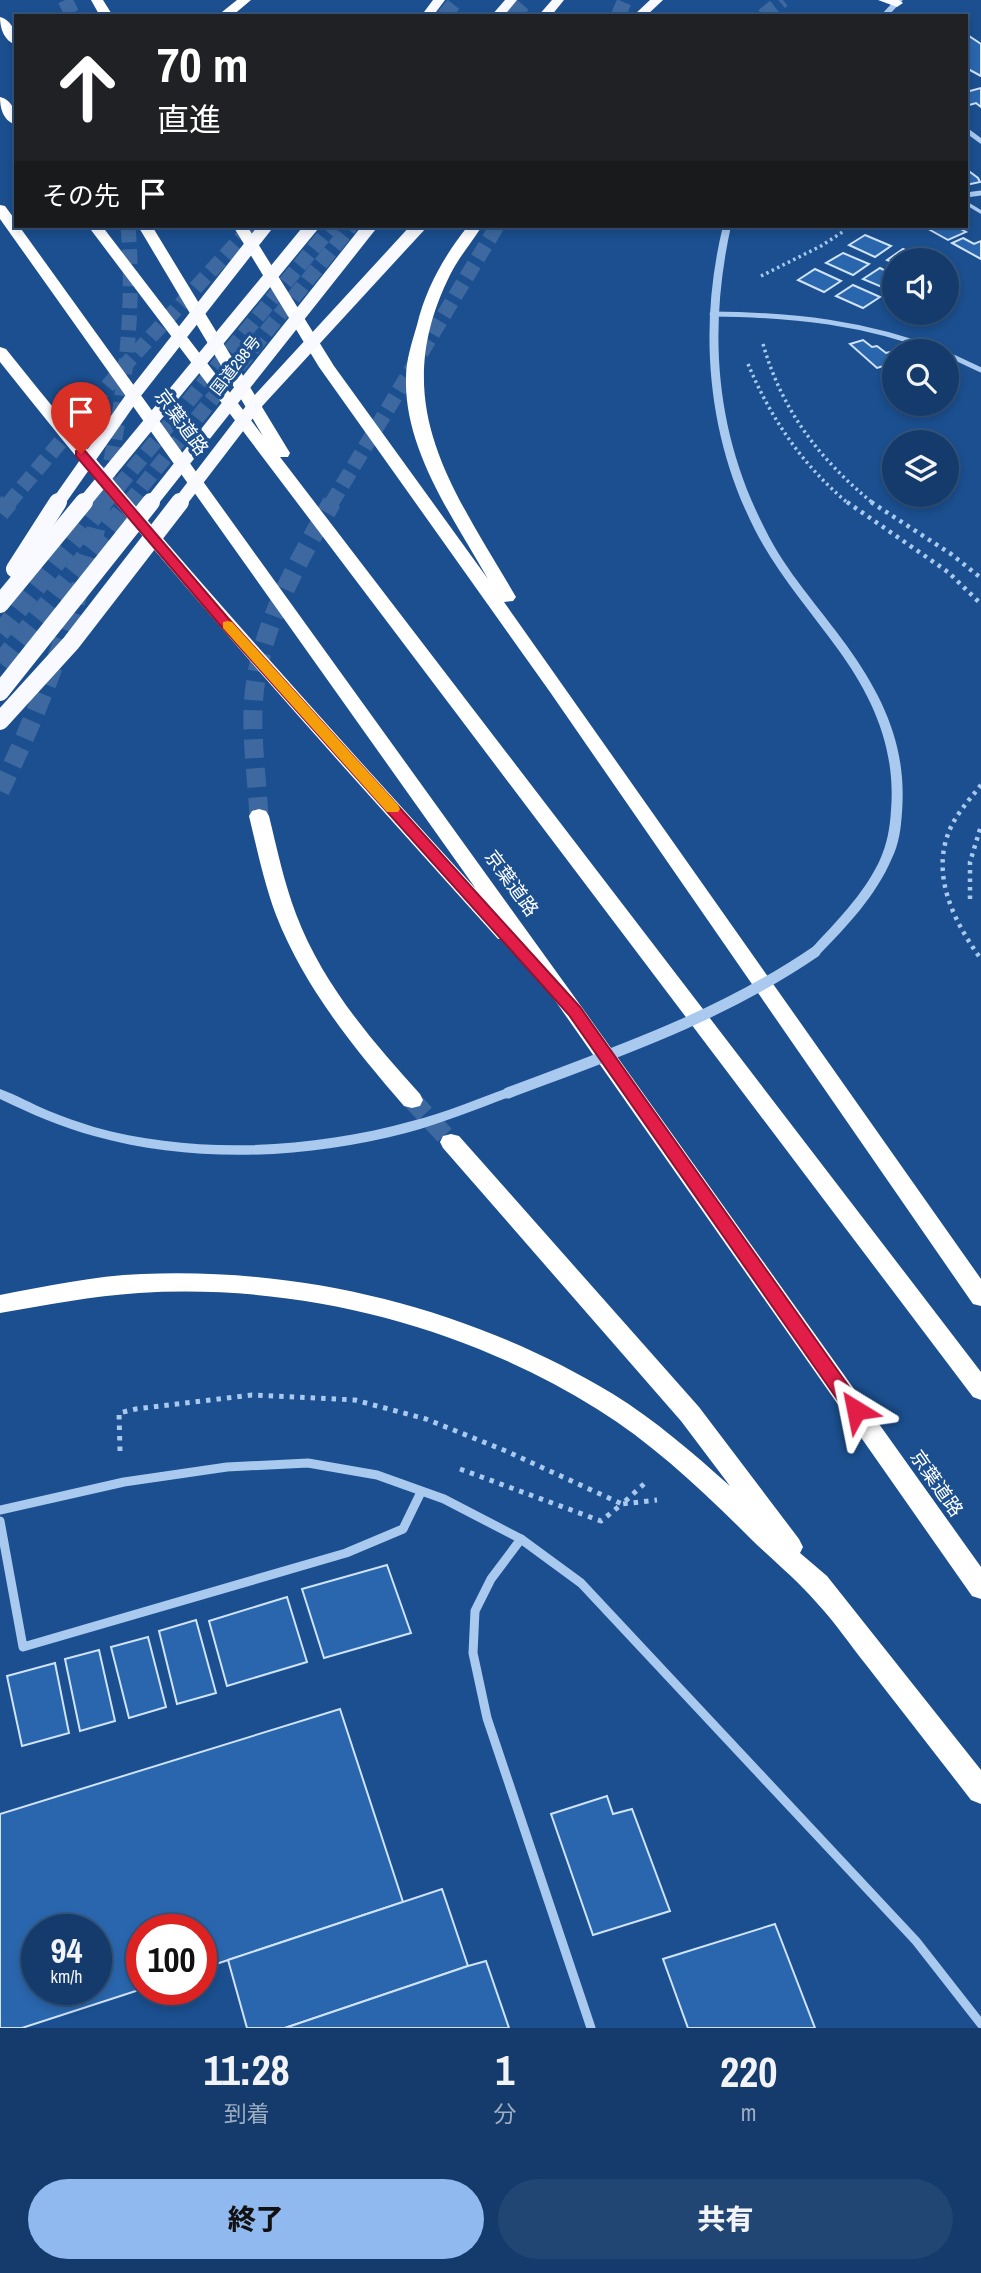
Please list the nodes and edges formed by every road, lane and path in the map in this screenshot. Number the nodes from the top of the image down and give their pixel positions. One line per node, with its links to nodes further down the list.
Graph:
1 (245, 0): 5 (highway)
2 (511, 0): 6 (highway)
3 (558, 0): 7 (highway)
4 (657, 0): 8 (highway)
5 (226, 14)
6 (499, 14)
7 (546, 14)
8 (641, 14)
9 (0, 21): 10 (highway)
10 (14, 38)
11 (0, 101): 12 (highway)
12 (14, 118)
13 (0, 209): 45 (highway, 京葉道路)
14 (97, 228): 32 (highway)
15 (146, 228): 32 (highway)
16 (241, 228): 37 (highway)
17 (264, 228): 34 (highway, bridge)
18 (310, 228): 35 (highway, 国道298号, bridge)
19 (368, 228): 38 (highway, 国道298号, bridge)
20 (417, 228): 39 (highway, bridge)
21 (474, 228): 37 (highway)
22 (727, 228): 25 (street)
23 (844, 231): 24 (path)
24 (761, 276)
25 (712, 314): 26 (street); 46 (street, bridge)
26 (739, 314): 28 (street); 36 (path)
27 (761, 339): 33 (path)
28 (904, 339)
29 (0, 352): 45 (highway)
30 (959, 360): 31 (street)
31 (981, 370)
32 (337, 544): 51 (highway)
33 (981, 578)
34 (0, 594)
35 (0, 604)
36 (981, 604)
37 (557, 688): 49 (highway)
38 (0, 692)
39 (0, 721)
40 (981, 785): 44 (path)
41 (259, 816): 47 (highway)
42 (981, 826): 43 (path)
43 (970, 899)
44 (981, 959)
45 (574, 1011): 61 (highway, 京葉道路)
46 (0, 1094)
47 (412, 1100)
48 (451, 1142): 62 (highway)
49 (981, 1297)
50 (0, 1304): 62 (highway)
51 (981, 1390)
52 (120, 1451): 57 (path)
53 (449, 1465): 57 (path)
54 (644, 1484): 57 (path)
55 (421, 1492): 58 (street); 59 (street); 60 (street)
56 (657, 1500): 57 (path)
57 (622, 1504)
58 (0, 1510)
59 (0, 1521)
60 (521, 1539): 64 (street); 65 (street)
61 (981, 1588)
62 (825, 1594): 63 (highway)
63 (981, 1791)
64 (981, 2024)
65 (591, 2028)

